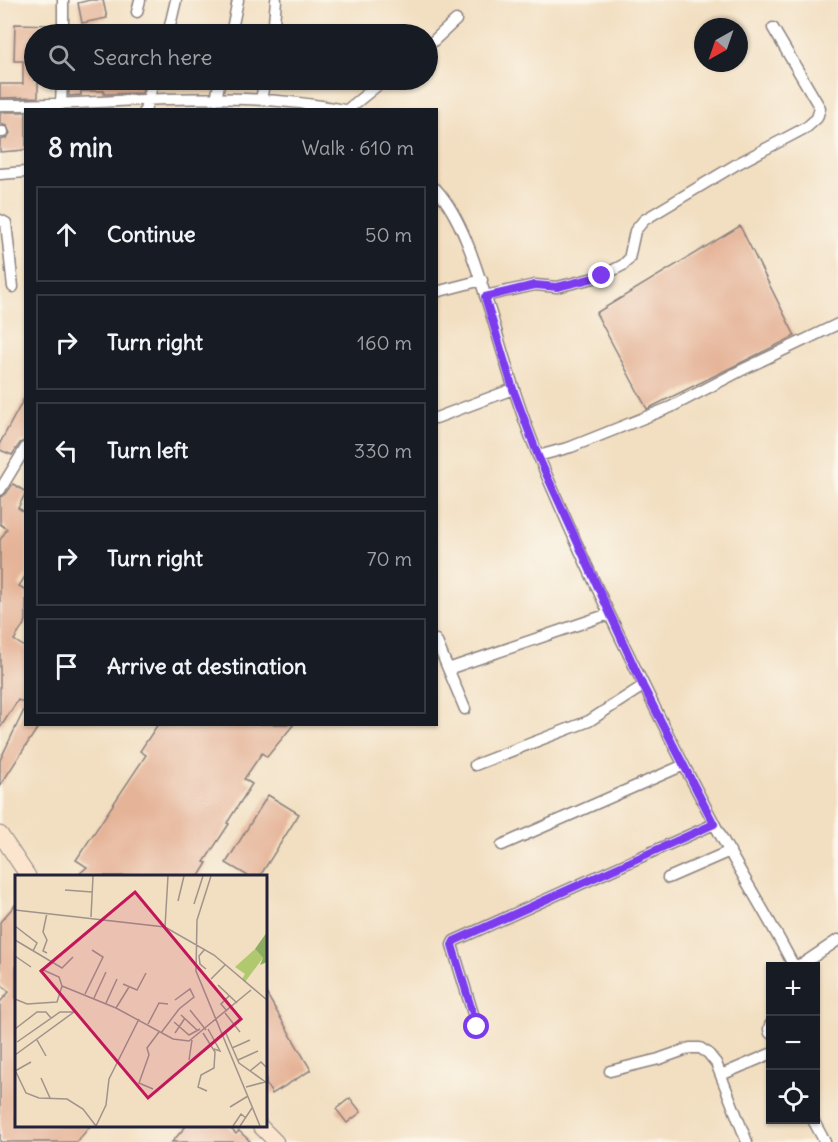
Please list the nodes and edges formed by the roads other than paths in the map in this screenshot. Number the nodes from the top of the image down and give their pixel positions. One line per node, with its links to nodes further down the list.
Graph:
1 (63, 0): 8 (street)
2 (140, 0): 6 (street)
3 (176, 0): 9 (street)
4 (238, 0): 10 (street)
5 (276, 0): 11 (street)
6 (137, 12)
7 (456, 20): 13 (street)
8 (63, 24)
9 (170, 24)
10 (233, 24)
11 (274, 24)
12 (773, 28): 36 (street)
13 (438, 37)
14 (62, 90): 23 (street)
15 (151, 90): 24 (street)
16 (218, 90): 20 (street)
17 (263, 90): 21 (street)
18 (371, 90): 28 (street)
19 (232, 98): 20 (street); 21 (street); 26 (street)
20 (216, 99): 24 (street)
21 (261, 99): 27 (street)
22 (0, 105): 25 (street)
23 (62, 105): 24 (street); 25 (street)
24 (146, 105)
25 (36, 107)
26 (232, 108)
27 (337, 108)
28 (349, 108)
29 (24, 172): 30 (street)
30 (0, 174)
31 (438, 191): 33 (street)
32 (0, 220): 34 (street)
33 (482, 280): 35 (street); 36 (street)
34 (13, 286)
35 (438, 291)
36 (485, 297): 38 (street)
37 (838, 324): 41 (street)
38 (513, 389): 39 (street); 41 (street)
39 (438, 417)
40 (24, 450): 42 (street)
41 (538, 456): 43 (street)
42 (0, 490)
43 (609, 614): 45 (street); 46 (street)
44 (438, 645): 45 (street)
45 (448, 669): 47 (street)
46 (643, 686): 48 (street); 49 (street)
47 (465, 709)
48 (475, 765)
49 (684, 765): 50 (street); 52 (street)
50 (714, 824): 53 (street); 59 (street)
51 (0, 834): 54 (main road)
52 (502, 844)
53 (730, 851): 55 (street); 57 (street)
54 (27, 875)
55 (668, 878)
56 (838, 940): 58 (street)
57 (791, 962)
58 (805, 962)
59 (477, 1027)
60 (766, 1056): 62 (street)
61 (610, 1071): 62 (street)
62 (721, 1075): 66 (street)
63 (816, 1124): 67 (street)
64 (262, 1127): 65 (main road)
65 (276, 1142)
66 (747, 1142)
67 (825, 1142)

